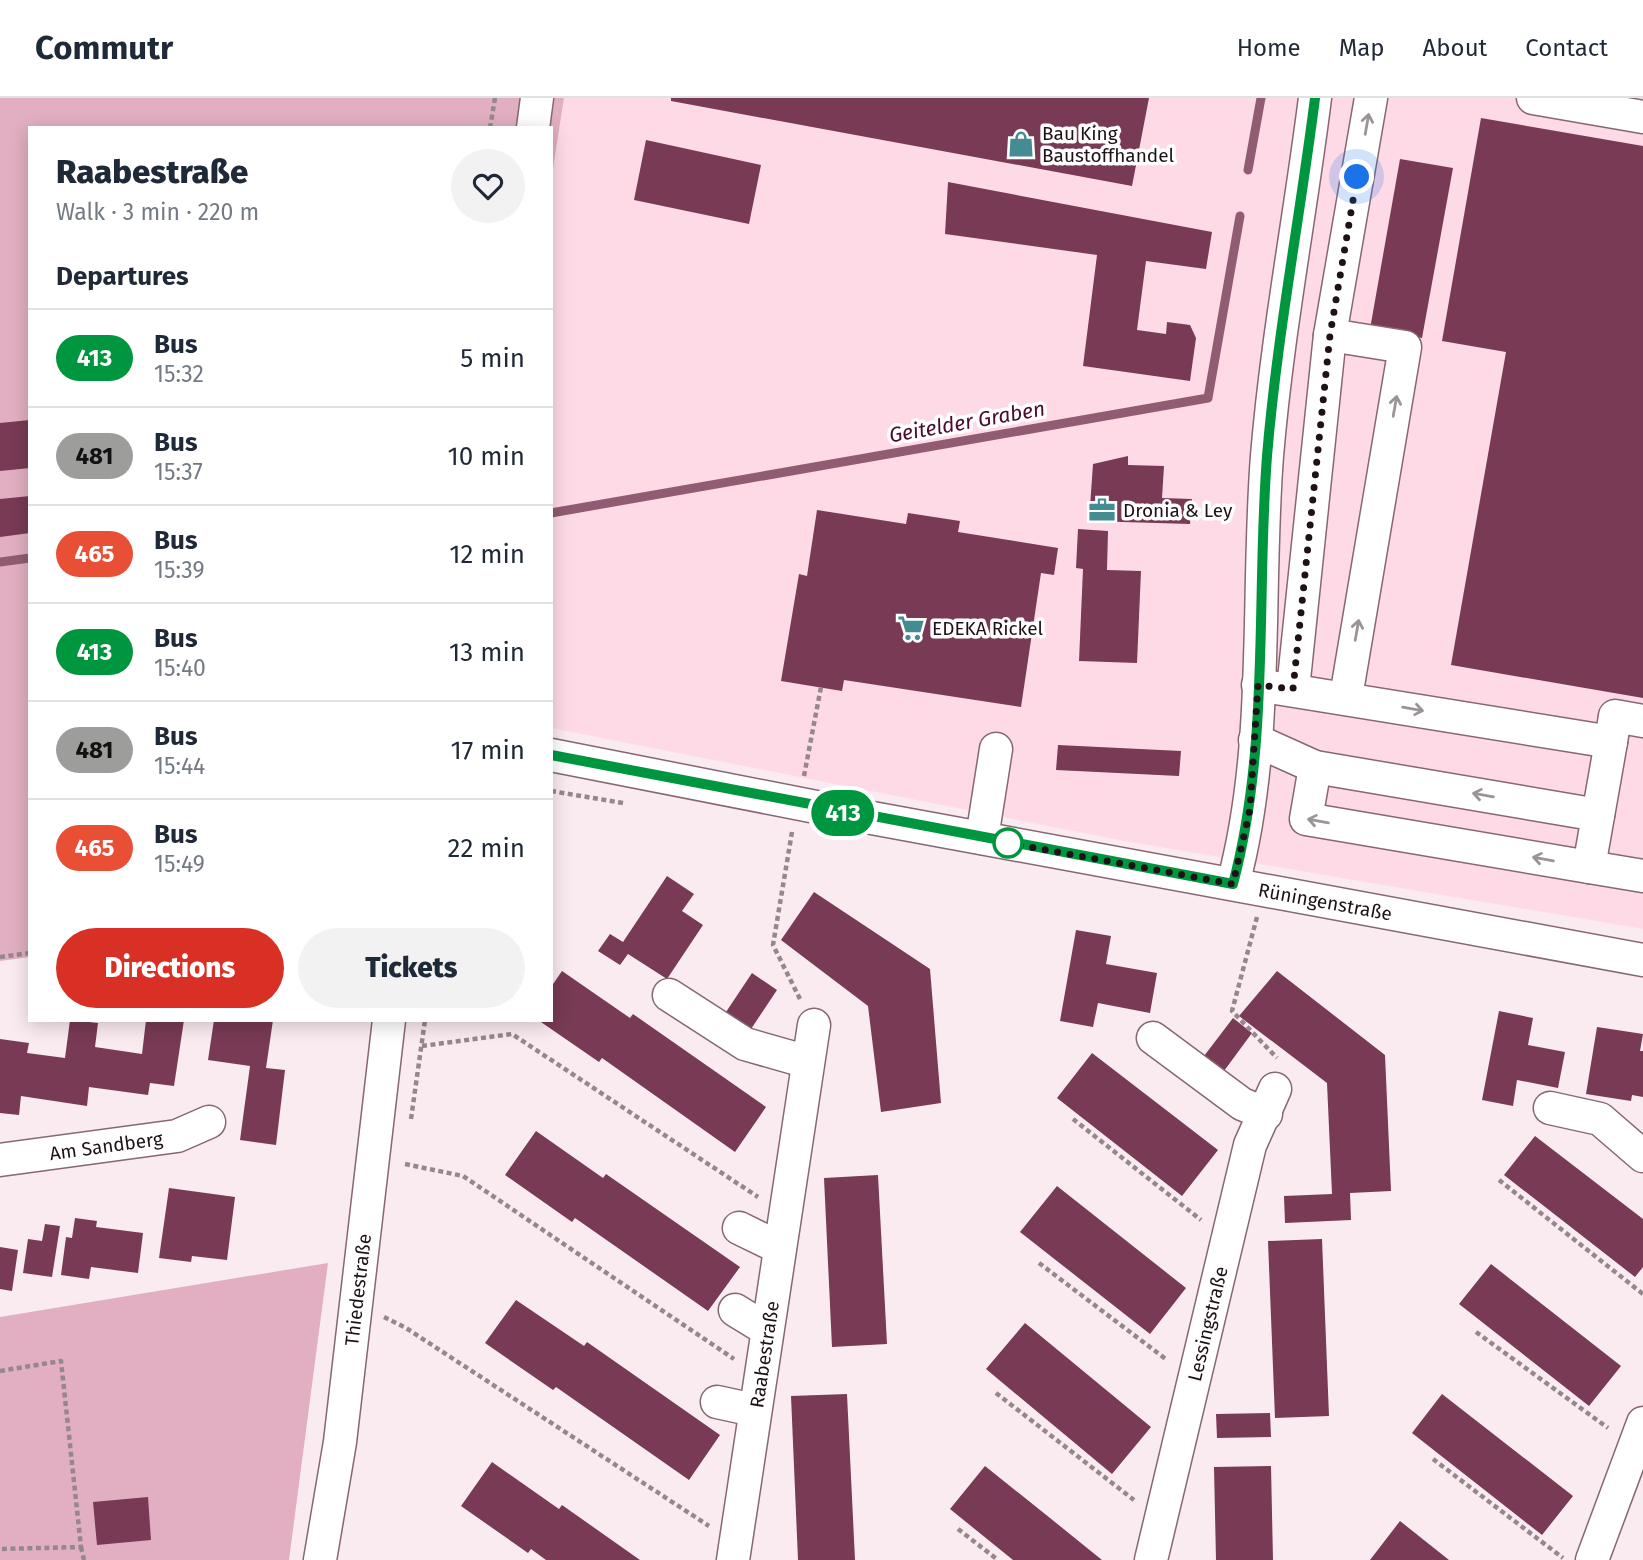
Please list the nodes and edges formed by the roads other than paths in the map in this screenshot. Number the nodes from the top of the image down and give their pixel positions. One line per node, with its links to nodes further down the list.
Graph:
1 (537, 98): 6 (street)
2 (1315, 98): 8 (street)
3 (1371, 98): 7 (street, one-way to 3)
4 (1533, 98): 5 (street)
5 (1643, 117)
6 (533, 126)
7 (1330, 335): 9 (street); 10 (street, one-way to 7)
8 (1258, 685): 9 (street); 12 (street)
9 (1293, 689): 10 (street)
10 (1346, 697): 13 (street, one-way to 13)
11 (1643, 721): 13 (street)
12 (1255, 740): 16 (street); 21 (street)
13 (1611, 742): 17 (street)
14 (996, 749): 18 (street)
15 (553, 756): 18 (street, Rüningenstraße)
16 (1315, 767): 17 (street, one-way to 16); 19 (street, one-way to 16)
17 (1598, 815): 19 (street)
18 (982, 838): 21 (street, Rüningenstraße)
19 (1589, 867): 20 (street)
20 (1643, 876)
21 (1233, 884): 22 (street, Rüningenstraße)
22 (1643, 960)
23 (669, 995): 27 (street)
24 (390, 1022): 40 (street, Thiedestraße)
25 (814, 1025): 27 (street, Raabestraße)
26 (1153, 1038): 41 (street, Lessingstraße)
27 (808, 1062): 33 (street, Raabestraße)
28 (1550, 1108): 30 (street)
29 (209, 1122): 31 (street, Am Sandberg)
30 (1643, 1156)
31 (0, 1160)
32 (739, 1228): 33 (street)
33 (778, 1247): 35 (street, Raabestraße)
34 (734, 1310): 35 (street)
35 (766, 1329): 37 (street, Raabestraße)
36 (717, 1402): 37 (street)
37 (754, 1410): 39 (street, Raabestraße)
38 (1639, 1433): 42 (street)
39 (735, 1547)
40 (320, 1560)
41 (1151, 1560)
42 (1592, 1560)

